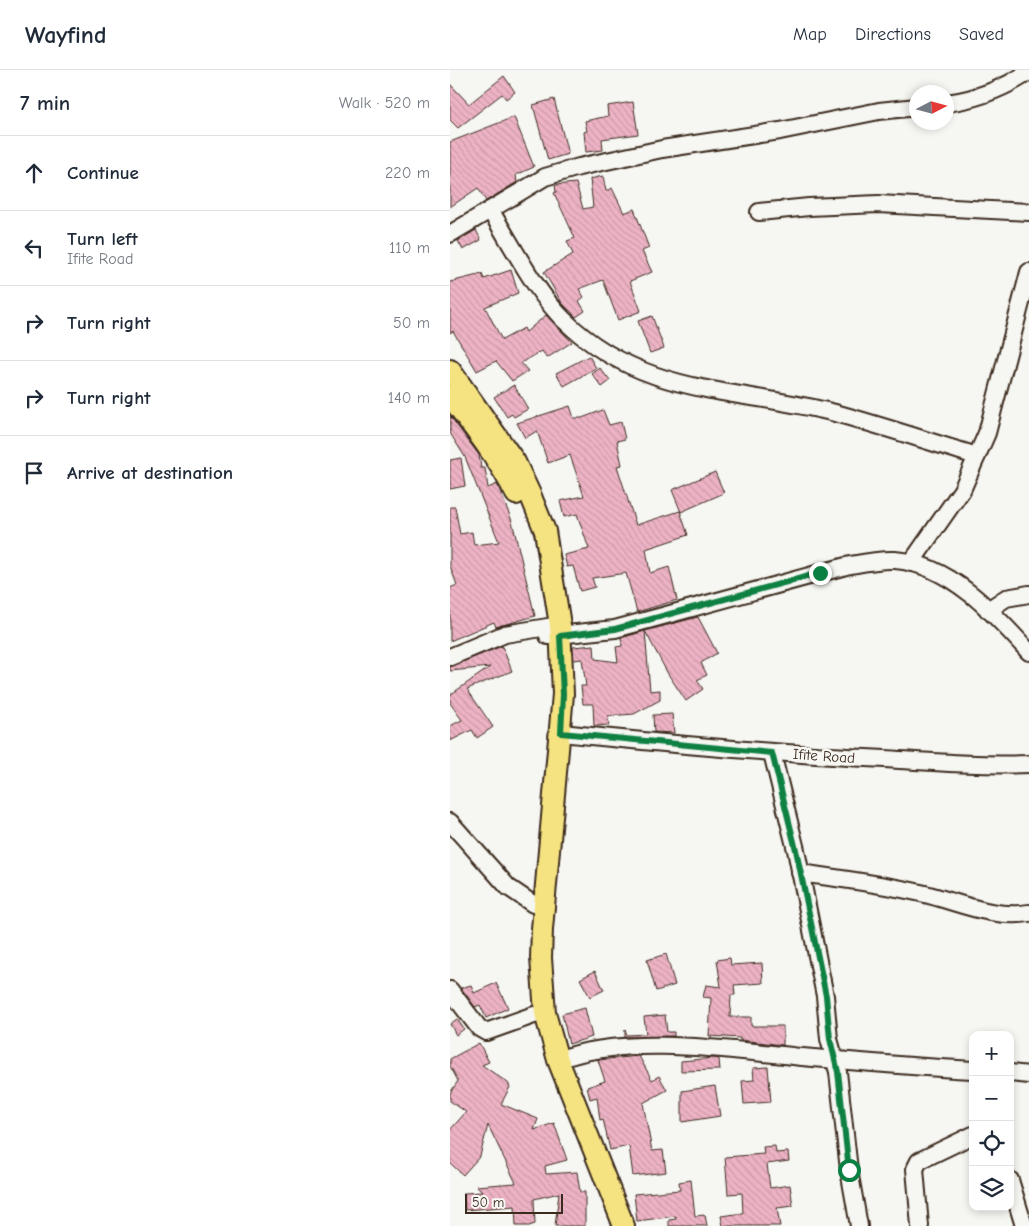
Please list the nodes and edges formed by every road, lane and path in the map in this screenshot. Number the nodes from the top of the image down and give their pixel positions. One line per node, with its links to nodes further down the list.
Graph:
1 (1029, 72): 2 (street)
2 (954, 102)
3 (909, 107): 4 (street)
4 (490, 210): 7 (street); 11 (street)
5 (759, 212): 6 (street)
6 (1029, 212)
7 (450, 234)
8 (1029, 272): 11 (street)
9 (450, 370): 15 (main road)
10 (451, 399): 15 (main road)
11 (977, 456): 12 (street)
12 (911, 564): 14 (street); 15 (street)
13 (1029, 594): 14 (street)
14 (988, 610): 16 (street)
15 (554, 631): 17 (street); 18 (main road); 23 (main road)
16 (1029, 652)
17 (450, 657)
18 (561, 733): 19 (street, Ifite Road); 27 (main road)
19 (772, 753): 20 (street, Ifite Road); 22 (street)
20 (1029, 764)
21 (450, 822): 23 (street)
22 (800, 873): 24 (street); 28 (street)
23 (534, 904): 26 (main road)
24 (1029, 913)
25 (450, 990): 26 (street)
26 (534, 1015): 32 (main road)
27 (558, 1060): 28 (street); 33 (main road)
28 (836, 1060): 29 (street); 34 (street)
29 (969, 1070)
30 (969, 1137): 35 (street)
31 (1014, 1193): 36 (street)
32 (612, 1226)
33 (624, 1226)
34 (859, 1226)
35 (920, 1226)
36 (1024, 1226)

